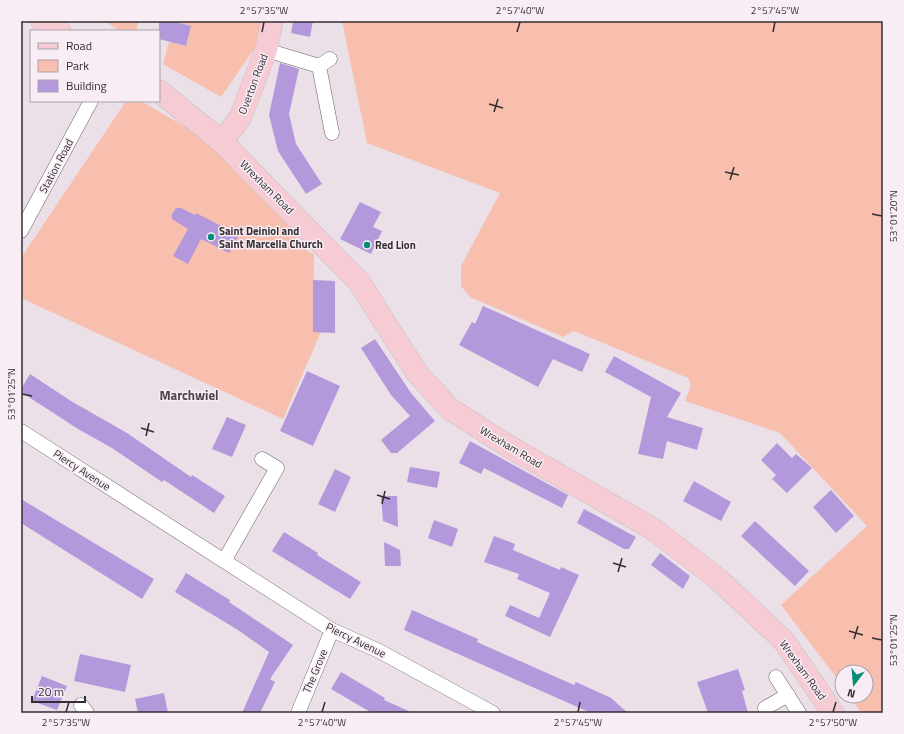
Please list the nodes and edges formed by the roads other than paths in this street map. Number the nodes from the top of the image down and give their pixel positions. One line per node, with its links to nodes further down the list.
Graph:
1 (42, 21): 3 (main road)
2 (272, 21): 4 (main road, Overton Road)
3 (58, 30)
4 (266, 50): 7 (street); 8 (main road, Overton Road)
5 (160, 92): 8 (main road, Wrexham Road)
6 (90, 102): 9 (street, Station Road)
7 (332, 133)
8 (222, 142): 20 (main road, Wrexham Road)
9 (21, 231)
10 (21, 431): 12 (street, Piercy Avenue)
11 (262, 459): 12 (street)
12 (224, 561): 13 (street, Piercy Avenue)
13 (332, 630): 17 (street, The Grove); 18 (street, Piercy Avenue)
14 (776, 677): 15 (street)
15 (788, 695): 16 (street); 19 (street)
16 (765, 708)
17 (298, 713)
18 (492, 713)
19 (798, 713)
20 (833, 713)

